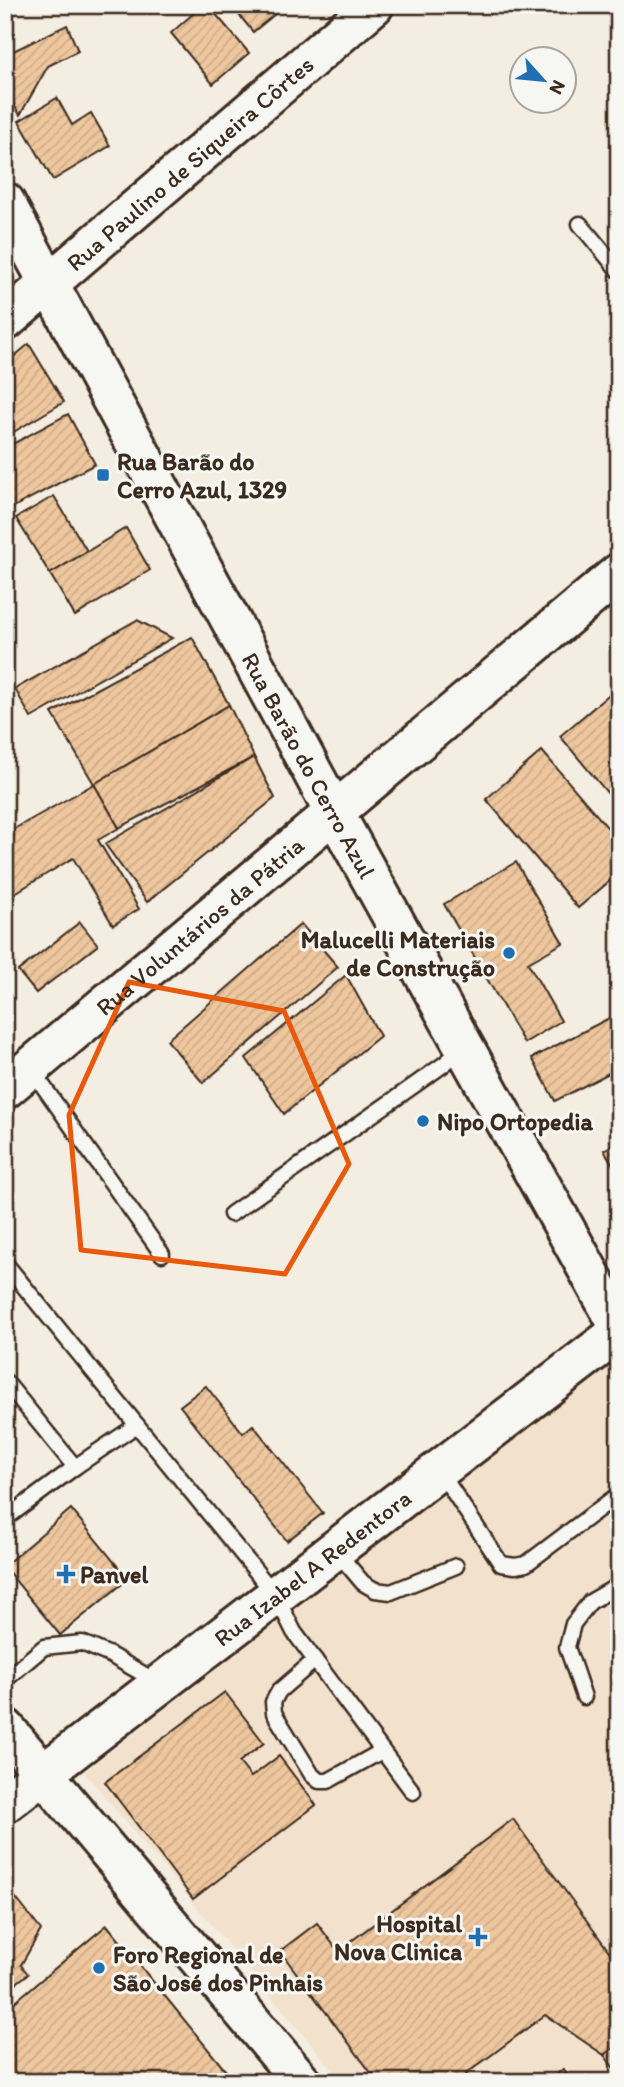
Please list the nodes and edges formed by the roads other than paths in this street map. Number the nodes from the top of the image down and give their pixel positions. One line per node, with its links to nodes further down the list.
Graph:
1 (374, 5): 5 (main road, Rua Paulino de Siqueira Côrtes)
2 (5, 202): 5 (main road, Rua Barão do Cerro Azul)
3 (580, 224): 4 (lane)
4 (619, 271)
5 (49, 284): 6 (main road, Rua Paulino de Siqueira Côrtes); 8 (main road, Rua Barão do Cerro Azul)
6 (5, 321)
7 (619, 573): 8 (main road, Rua Voluntários da Pátria)
8 (334, 812): 9 (main road, Rua Barão do Cerro Azul); 10 (main road, Rua Voluntários da Pátria)
9 (465, 1046): 11 (lane); 14 (main road, Rua Barão do Cerro Azul)
10 (18, 1079): 12 (lane)
11 (231, 1214)
12 (162, 1254)
13 (5, 1263): 17 (lane)
14 (619, 1326)
15 (619, 1332): 19 (main road, Rua Izabel A Redentora)
16 (5, 1381): 18 (lane)
17 (137, 1425): 18 (lane); 25 (lane)
18 (75, 1467): 21 (lane)
19 (439, 1470): 20 (lane); 22 (main road, Rua Izabel A Redentora)
20 (619, 1494)
21 (5, 1519)
22 (335, 1550): 23 (lane); 25 (main road, Rua Izabel A Redentora)
23 (456, 1566)
24 (619, 1585): 29 (lane)
25 (276, 1596): 26 (lane); 28 (main road, Rua Izabel A Redentora)
26 (315, 1660): 31 (lane); 31 (lane)
27 (5, 1680): 28 (lane)
28 (161, 1684): 32 (main road, Rua Izabel A Redentora)
29 (584, 1697)
30 (5, 1728): 32 (main road)
31 (382, 1751): 33 (lane)
32 (44, 1773): 34 (main road, Rua Izabel A Redentora); 35 (main road)
33 (413, 1792)
34 (5, 1803)
35 (302, 2082)

